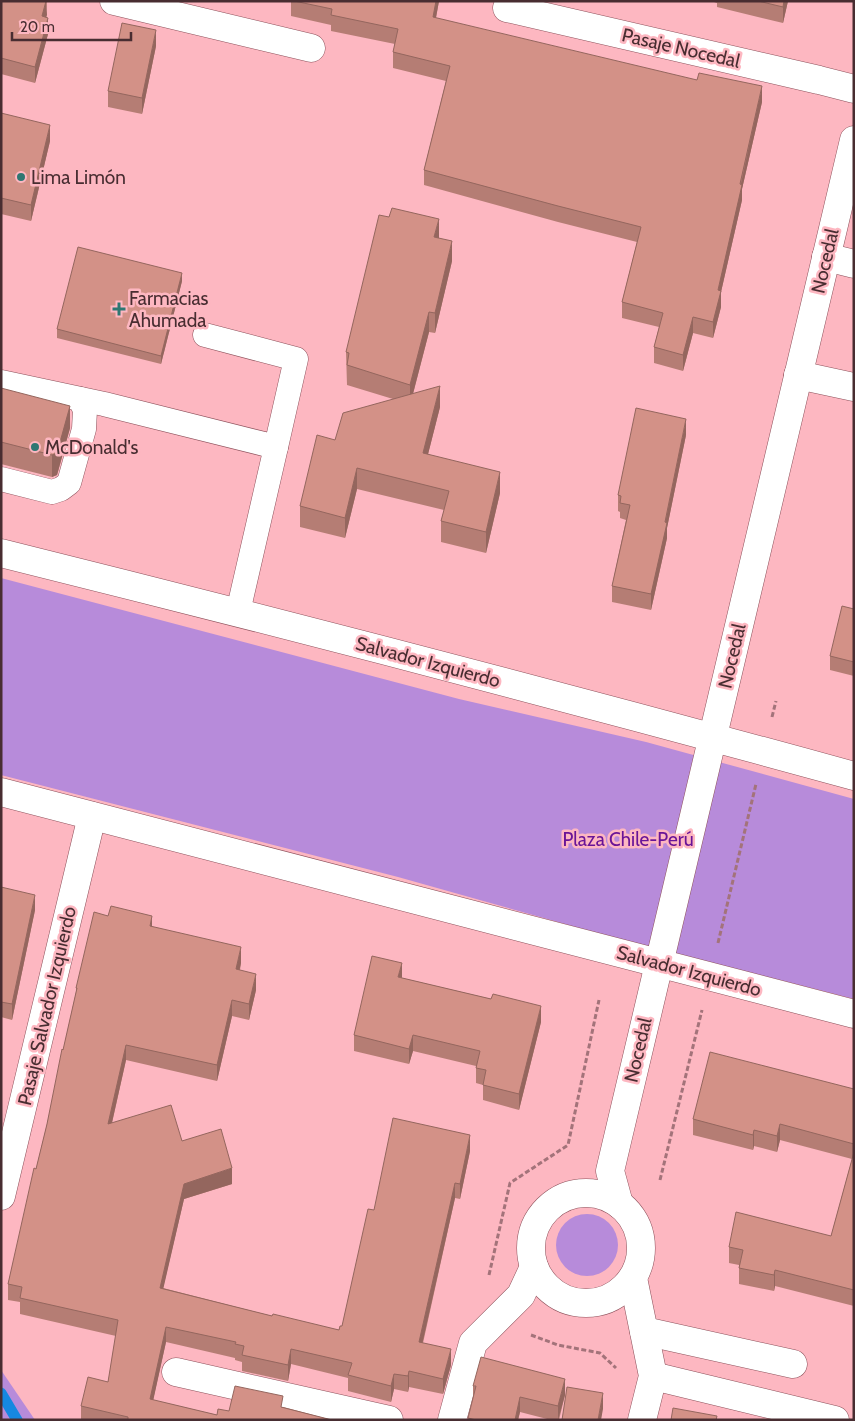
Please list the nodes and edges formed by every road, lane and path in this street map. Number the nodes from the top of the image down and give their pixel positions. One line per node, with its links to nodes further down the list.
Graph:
1 (114, 1): 3 (street)
2 (508, 8): 4 (street, Pasaje Nocedal)
3 (312, 48)
4 (854, 89)
5 (854, 140): 6 (street, Nocedal)
6 (826, 257): 7 (street); 9 (street, Nocedal)
7 (854, 264)
8 (205, 335): 13 (lane)
9 (798, 375): 11 (street); 17 (street, Nocedal)
10 (1, 382): 12 (lane)
11 (854, 387)
12 (80, 399): 13 (lane); 14 (lane)
13 (276, 446): 16 (lane)
14 (1, 480)
15 (1, 553): 16 (street, Salvador Izquierdo)
16 (238, 612): 17 (street, Salvador Izquierdo)
17 (712, 737): 18 (street, Salvador Izquierdo); 21 (street, Nocedal)
18 (854, 776)
19 (1, 792): 20 (street, Salvador Izquierdo)
20 (92, 816): 21 (street, Salvador Izquierdo); 26 (street, Pasaje Salvador Izquierdo)
21 (658, 964): 23 (street, Salvador Izquierdo); 24 (street, Nocedal)
22 (599, 1000): 34 (path)
23 (854, 1014)
24 (610, 1171): 25 (street); 27 (street, Nocedal)
25 (587, 1193): 27 (street); 28 (street)
26 (1, 1196)
27 (619, 1204): 29 (street)
28 (534, 1267): 30 (street); 31 (street)
29 (633, 1278): 32 (street); 33 (street)
30 (551, 1291): 31 (street); 32 (street)
31 (522, 1295): 34 (street)
32 (610, 1299): 33 (street)
33 (642, 1321): 35 (street); 37 (street)
34 (494, 1323): 37 (path); 39 (street)
35 (793, 1364)
36 (176, 1372): 38 (street)
37 (648, 1397): 40 (street)
38 (389, 1420)
39 (452, 1420)
40 (835, 1420)

